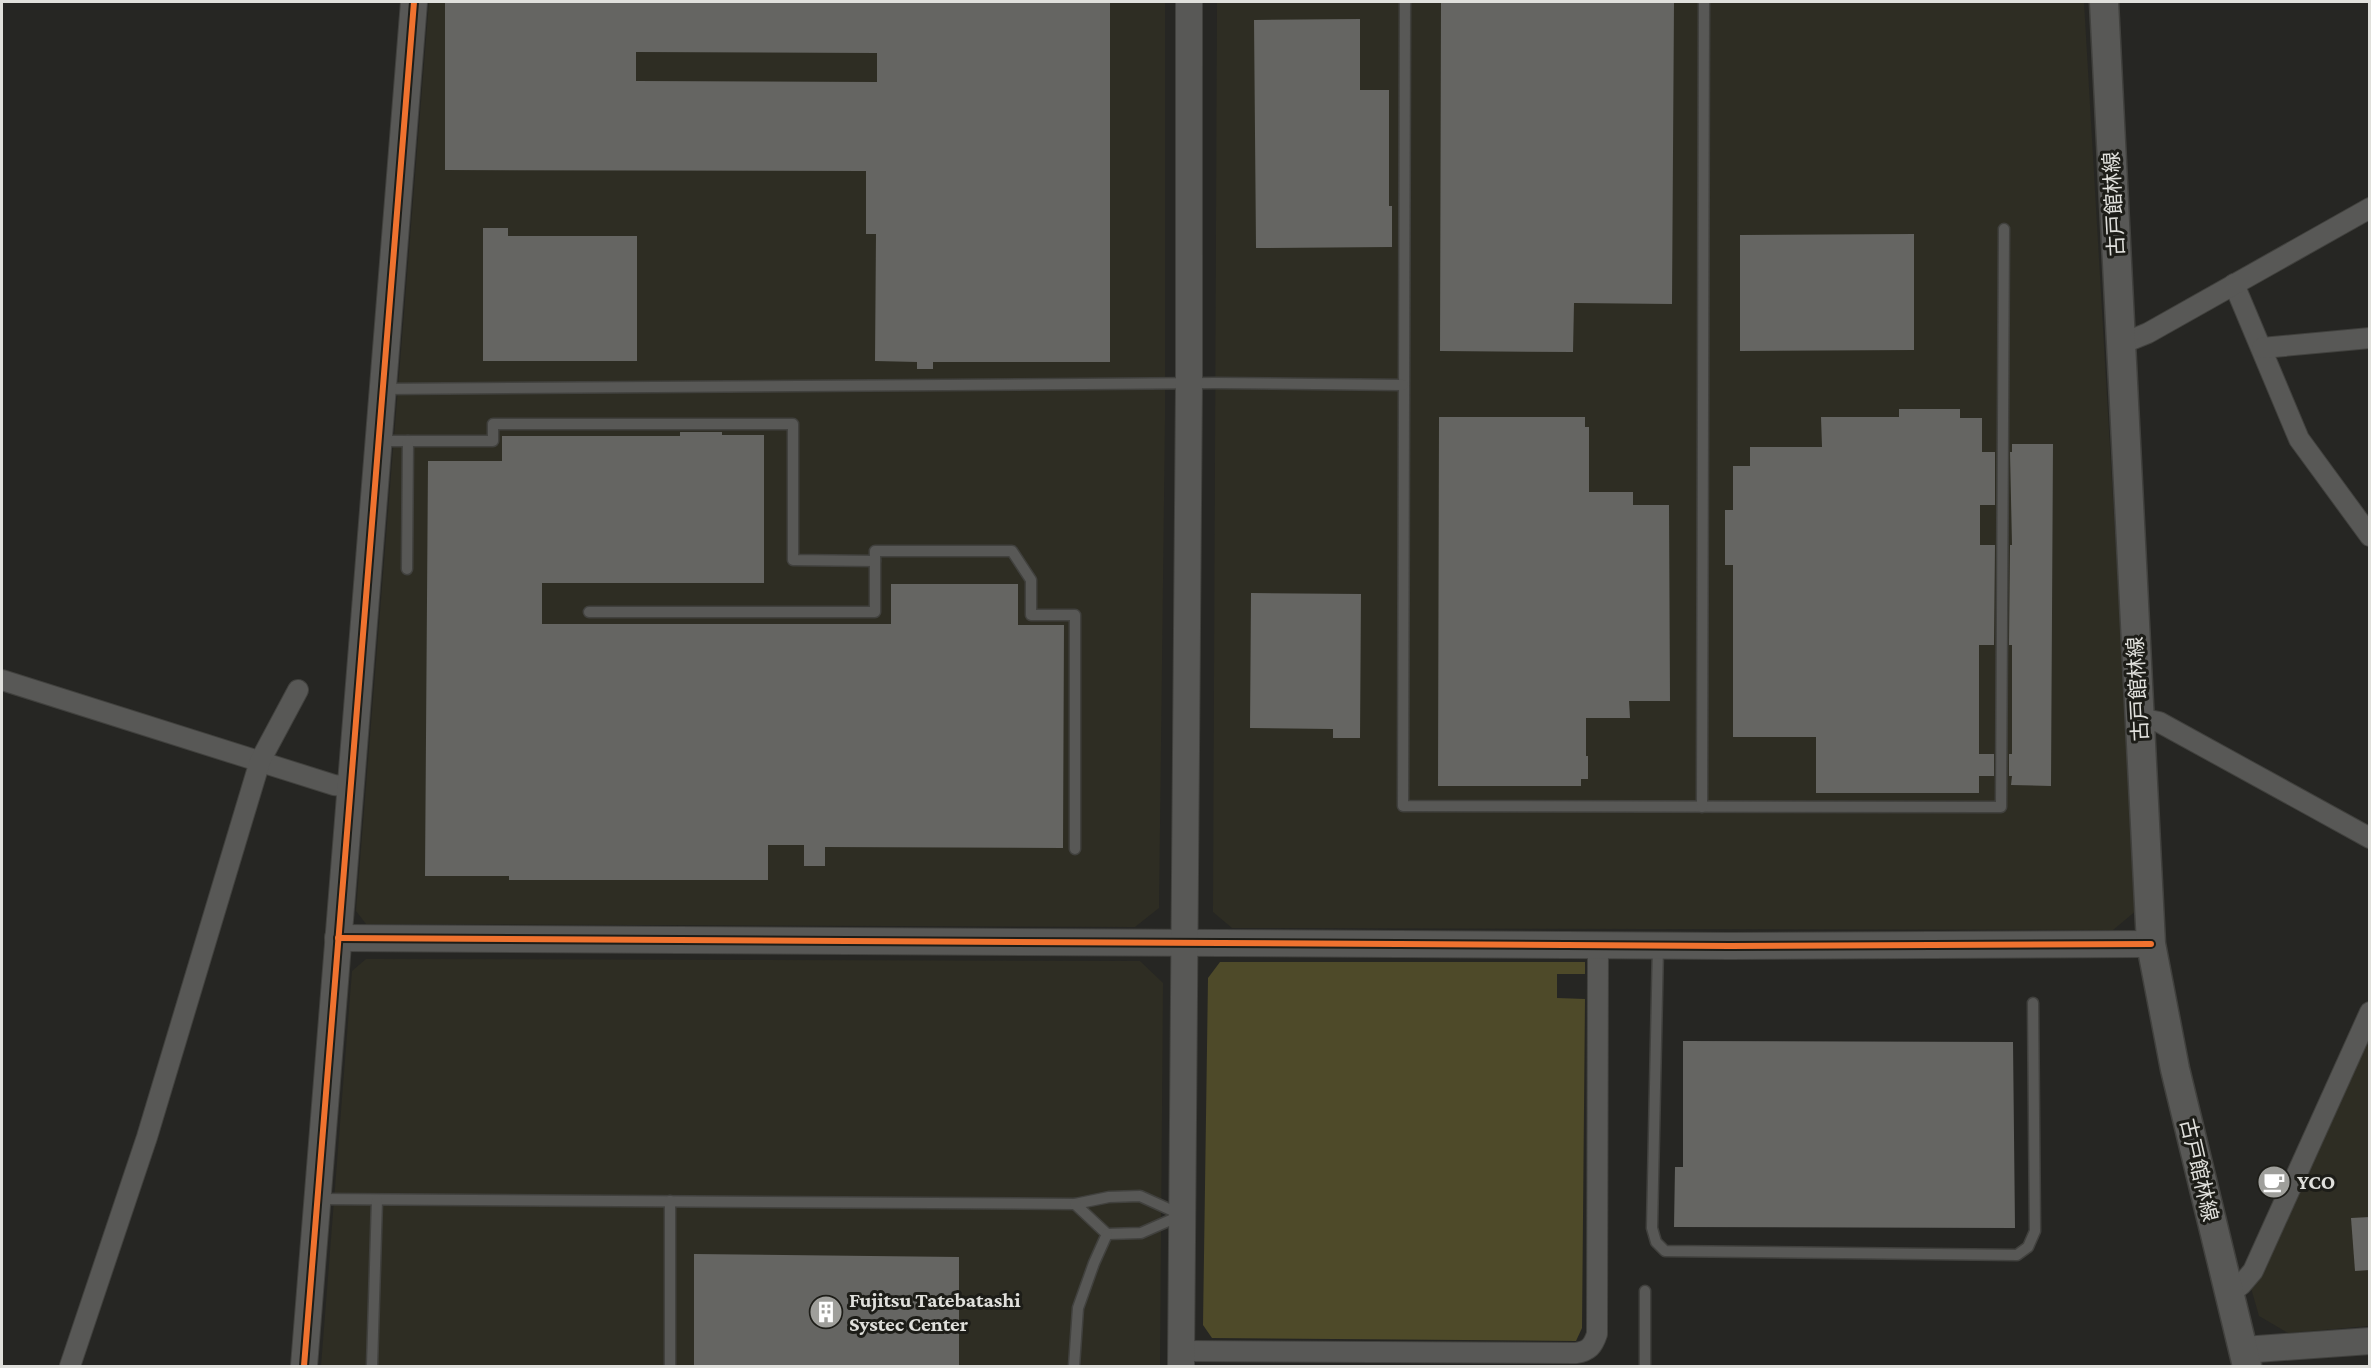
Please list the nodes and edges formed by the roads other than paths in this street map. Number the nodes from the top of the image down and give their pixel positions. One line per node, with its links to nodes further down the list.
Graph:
1 (414, 2): 14 (street)
2 (1188, 2): 12 (street)
3 (1405, 2): 13 (lane)
4 (1704, 2): 26 (lane)
5 (2104, 2): 10 (main road, 古戸館林線)
6 (2370, 208): 8 (street)
7 (2004, 229): 26 (lane)
8 (2234, 284): 10 (street); 11 (street)
9 (2370, 338): 11 (street)
10 (2121, 344): 23 (main road, 古戸館林線)
11 (2262, 348): 17 (street)
12 (1189, 384): 13 (lane); 14 (lane); 30 (street)
13 (1403, 385): 26 (lane)
14 (382, 389): 15 (street)
15 (378, 441): 16 (lane); 25 (street)
16 (408, 441): 18 (lane); 19 (lane)
17 (2370, 536)
18 (875, 561): 20 (lane); 28 (lane)
19 (407, 569)
20 (590, 612)
21 (2, 680): 24 (street)
22 (298, 690): 24 (street)
23 (2139, 718): 27 (street); 31 (main road, 古戸館林線)
24 (260, 761): 25 (street); 47 (street)
25 (351, 787): 29 (street)
26 (1702, 807)
27 (2370, 838)
28 (1075, 849)
29 (338, 938): 30 (street); 36 (street)
30 (1184, 944): 32 (street); 40 (street)
31 (2151, 944): 33 (street); 43 (main road, 古戸館林線)
32 (1598, 945): 33 (street); 46 (street)
33 (1658, 946): 34 (lane)
34 (2033, 1004)
35 (2370, 1012): 43 (street)
36 (317, 1199): 37 (lane); 48 (street)
37 (378, 1200): 38 (lane); 49 (lane)
38 (670, 1201): 39 (lane); 50 (lane)
39 (1075, 1204): 40 (lane); 41 (lane)
40 (1182, 1215): 41 (lane); 46 (street)
41 (1107, 1234): 51 (lane)
42 (1645, 1291): 52 (lane)
43 (2229, 1294): 45 (main road, 古戸館林線)
44 (2370, 1341): 45 (street)
45 (2245, 1358)
46 (1181, 1359)
47 (70, 1366)
48 (304, 1366)
49 (372, 1366)
50 (669, 1366)
51 (1074, 1366)
52 (1645, 1366)

